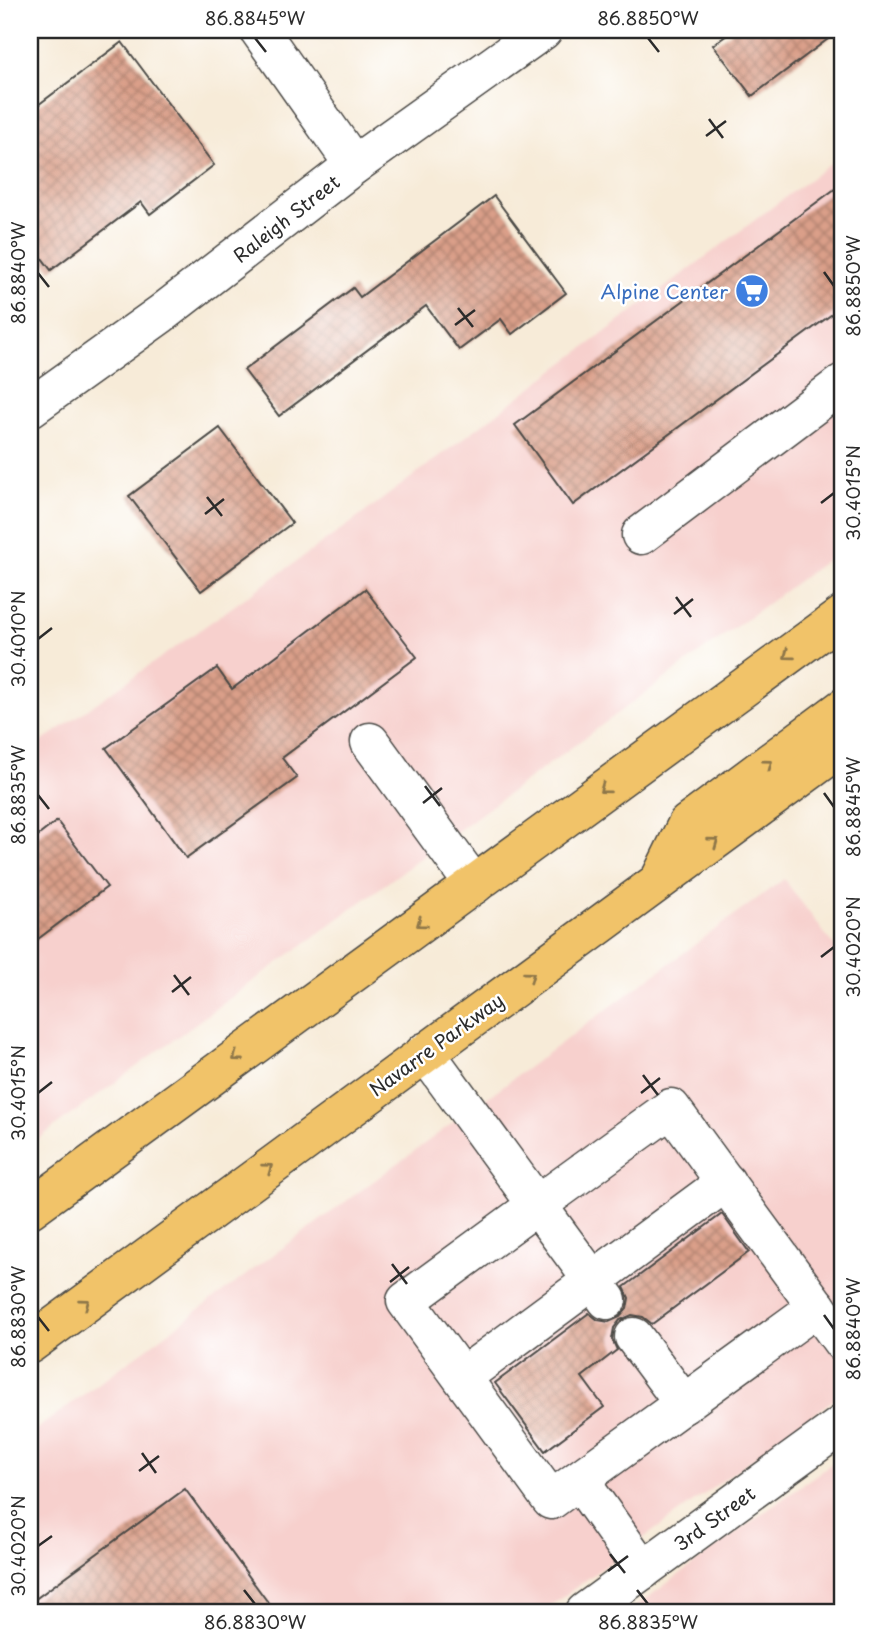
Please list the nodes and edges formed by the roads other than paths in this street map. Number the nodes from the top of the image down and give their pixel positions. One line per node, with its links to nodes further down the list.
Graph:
1 (259, 30): 3 (street)
2 (543, 30): 3 (street, Raleigh Street)
3 (354, 165): 5 (street, Raleigh Street)
4 (843, 383): 6 (street)
5 (30, 408)
6 (641, 535)
7 (843, 615): 12 (highway, one-way to 12)
8 (843, 708): 11 (highway, one-way to 8)
9 (370, 742): 12 (street)
10 (843, 746): 11 (highway, Navarre Parkway, one-way to 10)
11 (658, 883): 13 (highway, Navarre Parkway, one-way to 11)
12 (474, 885): 16 (highway, one-way to 16)
13 (425, 1052): 15 (street); 21 (highway, Navarre Parkway, one-way to 13)
14 (726, 1182): 15 (street); 17 (street); 18 (street)
15 (537, 1205): 17 (street); 22 (street)
16 (30, 1209)
17 (600, 1290): 22 (street)
18 (817, 1307): 20 (street); 23 (street)
19 (634, 1337): 23 (street)
20 (843, 1343)
21 (30, 1344)
22 (462, 1377): 25 (street)
23 (684, 1404): 25 (street)
24 (843, 1424): 26 (street, 3rd Street)
25 (579, 1480): 26 (street)
26 (643, 1570): 27 (street, 3rd Street)
27 (585, 1612)

